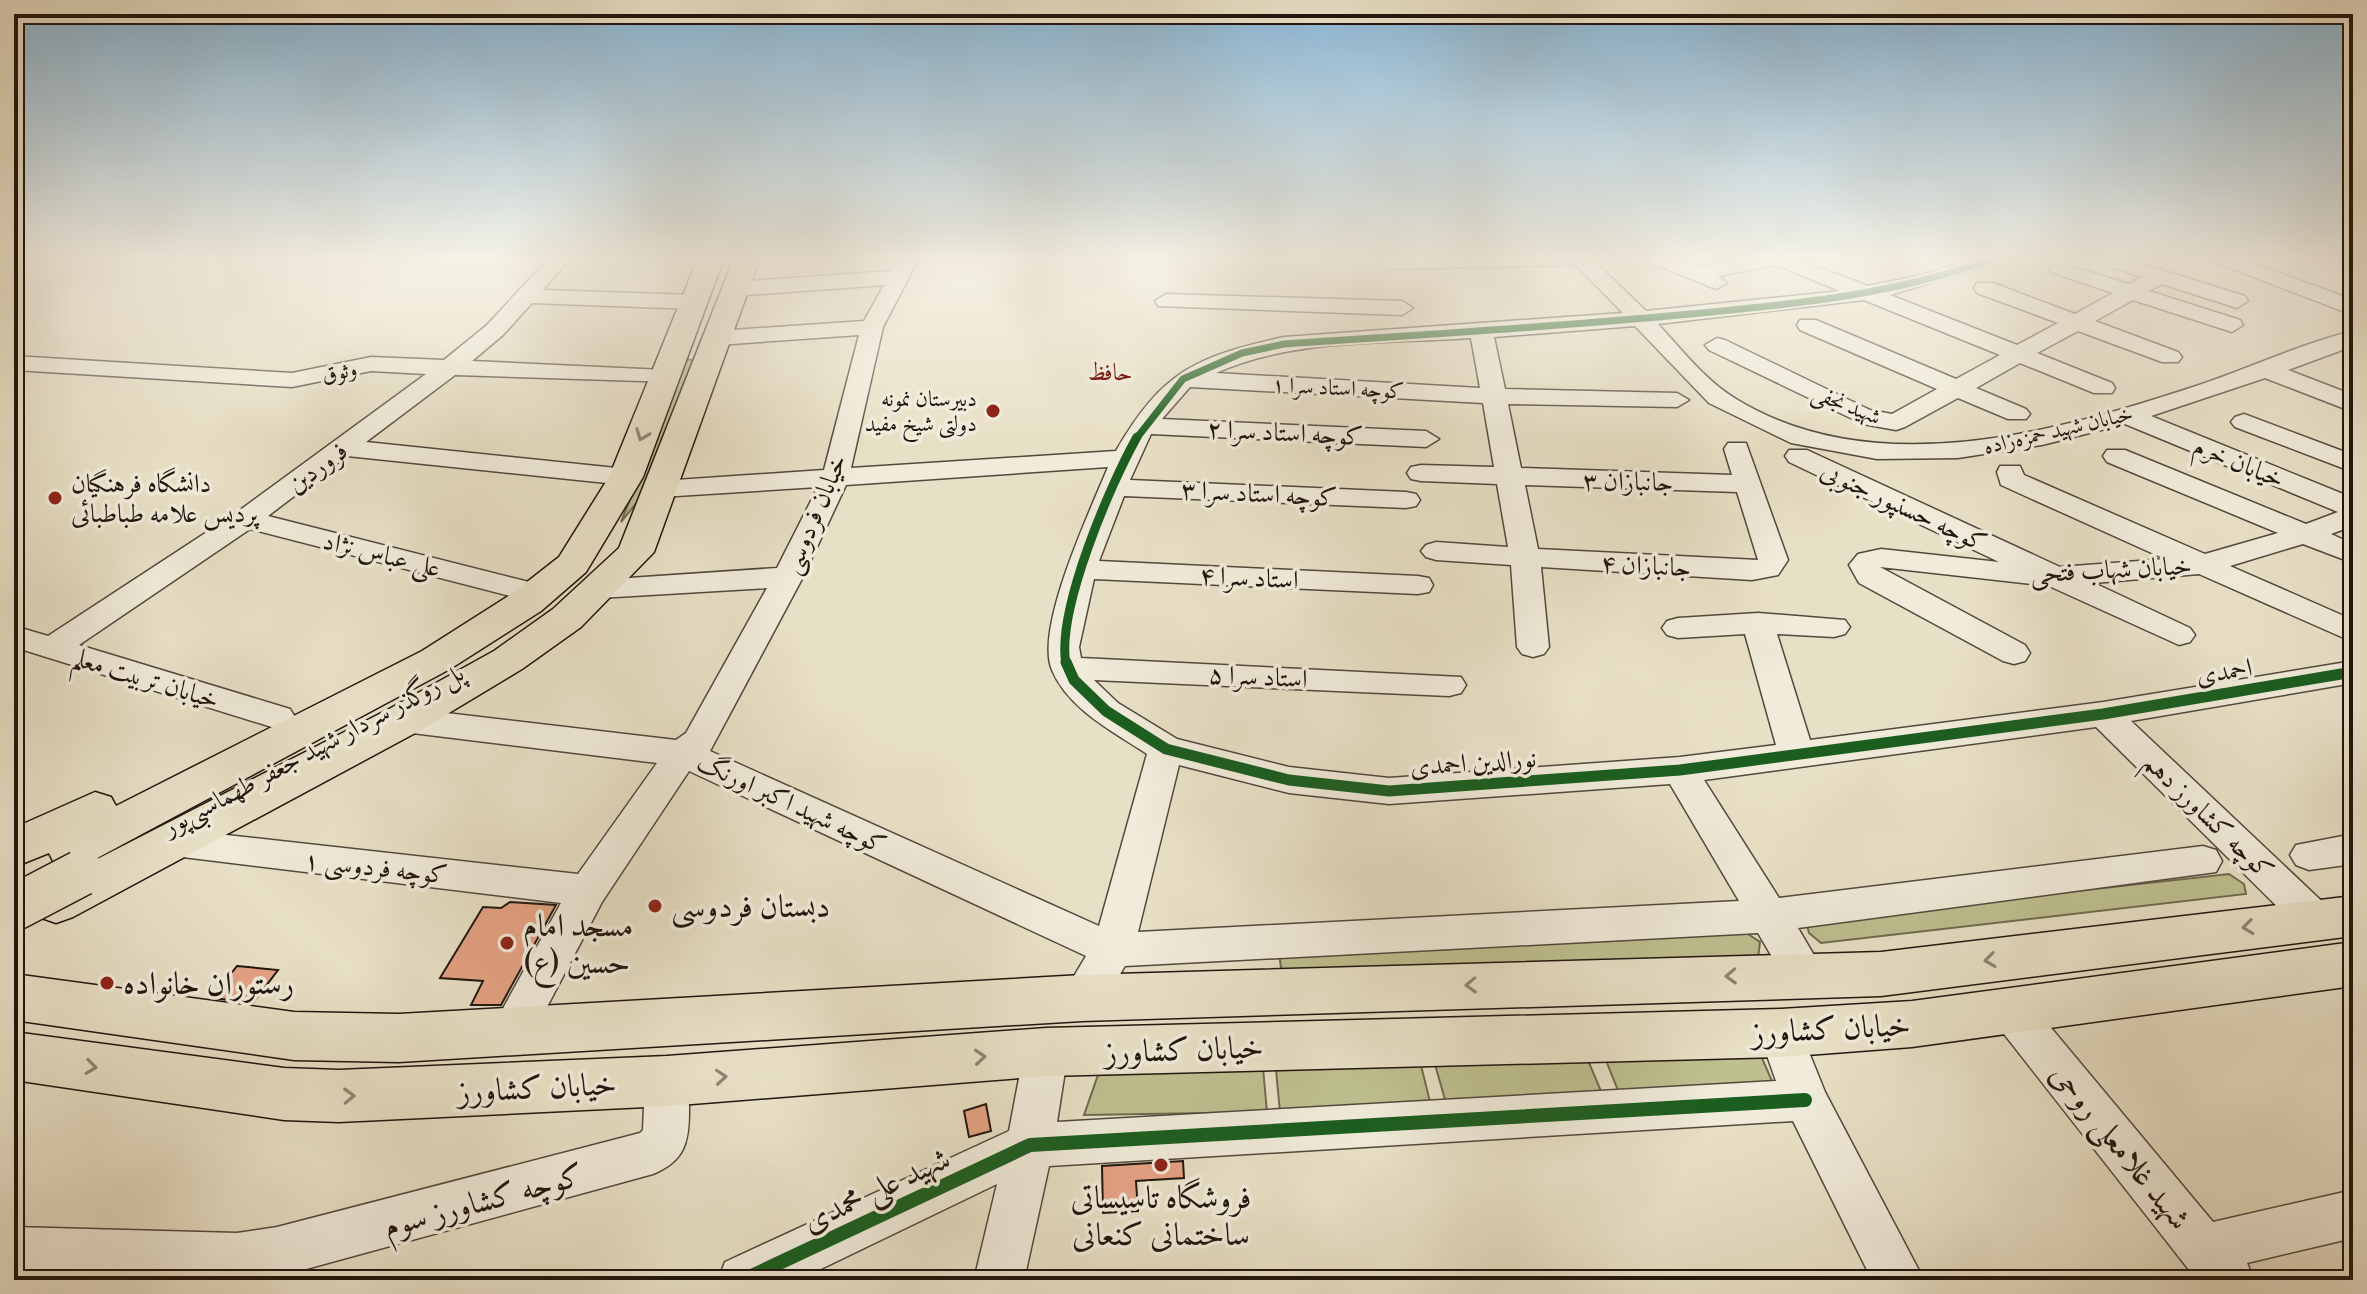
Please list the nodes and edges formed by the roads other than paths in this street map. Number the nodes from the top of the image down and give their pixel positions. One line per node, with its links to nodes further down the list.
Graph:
1 (506, 318): 24 (street, فروردین)
2 (687, 318): 25 (main road)
3 (724, 318): 18 (main road)
4 (877, 318): 15 (street, خیابان فردوسی)
5 (1276, 318): 20 (street)
6 (1646, 318): 11 (street)
7 (1929, 318): 21 (street)
8 (2065, 318): 12 (street)
9 (2082, 318): 12 (street, شهید نجفی)
10 (2212, 318): 14 (street)
11 (1641, 319): 16 (street); 34 (street, خیابان شهید حمزه‌زاده)
12 (2075, 322): 21 (street, شهید نجفی); 22 (street)
13 (1808, 325): 28 (street)
14 (2232, 325)
15 (872, 327): 18 (street); 47 (street, خیابان فردوسی)
16 (1481, 330): 20 (street); 30 (street)
17 (2353, 338): 26 (street, خیابان شهید حمزه‌زاده)
18 (714, 345): 25 (main road); 50 (main road)
19 (1717, 345): 28 (street, شهید نجفی)
20 (1274, 346): 27 (street)
21 (2016, 353): 28 (street, شهید نجفی); 29 (street)
22 (2170, 357)
23 (14, 363): 24 (street, وثوق)
24 (453, 365): 25 (street, وثوق); 38 (street, فروردین)
25 (668, 366): 49 (main road, one-way to 49)
26 (2265, 369): 32 (street); 34 (street, خیابان شهید حمزه‌زاده)
27 (1183, 379): 30 (street, کوچه استاد سرا ۱); 36 (street)
28 (1956, 388): 33 (street)
29 (2103, 388)
30 (1492, 396): 31 (street, کوچه استاد سرا ۱); 46 (street)
31 (1677, 400)
32 (2353, 404)
33 (2017, 414)
34 (2126, 415): 52 (street, خیابان خرم)
35 (2244, 422): 42 (street)
36 (1143, 426): 37 (street, کوچه استاد سرا ۲); 43 (street)
37 (1426, 439)
38 (344, 448): 49 (street); 54 (street, فروردین)
39 (1737, 449): 48 (street)
40 (1798, 456): 63 (street, کوچه حسنپور جنوبی)
41 (2116, 456): 55 (street)
42 (2353, 464)
43 (1118, 472): 47 (street, کوچه استاد سرا ۳); 51 (street, کوچه استاد سرا ۳); 60 (street)
44 (2010, 472): 59 (street)
45 (1421, 473): 46 (street, جانبازان ۳)
46 (1508, 478): 48 (street, جانبازان ۳); 58 (street)
47 (835, 479): 50 (street, کوچه استاد سرا ۳); 62 (street, خیابان فردوسی)
48 (1749, 484): 58 (street, جانبازان ۴)
49 (616, 493): 61 (main road); 65 (main road)
50 (658, 499): 61 (main road)
51 (1406, 500)
52 (2353, 508)
53 (2353, 516): 55 (street, خیابان شهاب فتحی)
54 (246, 519): 65 (street, علی عباس نژاد); 73 (street, فروردین)
55 (2306, 534): 57 (street); 59 (street, خیابان شهاب فتحی)
56 (1436, 551): 58 (street, جانبازان ۴)
57 (2353, 554)
58 (1525, 558): 72 (street)
59 (2201, 565): 63 (street, خیابان شهاب فتحی); 69 (street)
60 (1081, 569): 64 (street, استاد سرا ۴); 75 (street)
61 (589, 574): 62 (street); 80 (main road); 87 (main road, پل روگذر سردار شهید جعفر طهماسبی‌پور)
62 (788, 577): 83 (street, خیابان فردوسی)
63 (2054, 577): 70 (street, کوچه حسنپور جنوبی); 74 (street, خیابان شهاب فتحی)
64 (1418, 585)
65 (518, 589): 79 (main road)
66 (1758, 623): 67 (street); 68 (street); 82 (street)
67 (1834, 627)
68 (1678, 628)
69 (2353, 632)
70 (2179, 635)
71 (14, 636): 73 (street, خیابان تربیت معلم)
72 (1533, 647)
73 (50, 649): 79 (street, خیابان تربیت معلم)
74 (2014, 653)
75 (1067, 668): 77 (street, استاد سرا ۵); 81 (street, نورالدین احمدی)
76 (2353, 672): 78 (street, احمدی)
77 (1449, 685)
78 (2103, 714): 82 (street, نورالدین احمدی); 94 (street, کوچه کشاورز دهم)
79 (278, 717): 87 (main road)
80 (404, 720): 83 (street, کوچه شهید اکبر اورنگ); 85 (main road)
81 (1166, 749): 84 (street, نورالدین احمدی); 96 (street)
82 (1796, 752): 84 (street, نورالدین احمدی)
83 (682, 753): 91 (street, خیابان فردوسی); 96 (street, کوچه شهید اکبر اورنگ)
84 (1680, 770): 93 (street)
85 (163, 843): 87 (main road); 91 (street, کوچه فردوسی ۱)
86 (2353, 849): 88 (street)
87 (50, 854): 90 (main road, پل روگذر سردار شهید جعفر طهماسبی‌پور); 92 (main road, پل روگذر سردار شهید جعفر طهماسبی‌پور, bridge); 95 (main road)
88 (2309, 855)
89 (2203, 861): 93 (street)
90 (14, 879)
91 (588, 891): 104 (street, خیابان فردوسی)
92 (14, 908)
93 (1768, 916): 96 (street); 98 (street)
94 (2334, 918): 99 (main road, خیابان کشاورز, one-way to 99)
95 (14, 927)
96 (1113, 950): 101 (street)
97 (2353, 964): 102 (main road, خیابان کشاورز)
98 (1804, 974): 99 (main road, خیابان کشاورز); 101 (main road, خیابان کشاورز, one-way to 101)
99 (1881, 974): 103 (main road)
100 (14, 997): 104 (main road, خیابان کشاورز)
101 (1082, 998): 104 (main road, خیابان کشاورز)
102 (2012, 1012): 103 (main road, خیابان کشاورز); 113 (street, شهید غلامعلی روحی)
103 (1912, 1024): 105 (main road, خیابان کشاورز)
104 (512, 1032)
105 (1781, 1033): 106 (main road, خیابان کشاورز); 109 (street)
106 (1046, 1052): 108 (main road, خیابان کشاورز, one-way to 106); 110 (street)
107 (14, 1056): 108 (main road, خیابان کشاورز, one-way to 108)
108 (667, 1081): 112 (street, کوچه کشاورز سوم)
109 (1805, 1100): 110 (street); 116 (street)
110 (1030, 1145): 114 (street, شهید علی محمدی); 115 (street)
111 (2353, 1214): 113 (street)
112 (14, 1252)
113 (2217, 1264)
114 (743, 1280)
115 (999, 1280)
116 (1899, 1280)

